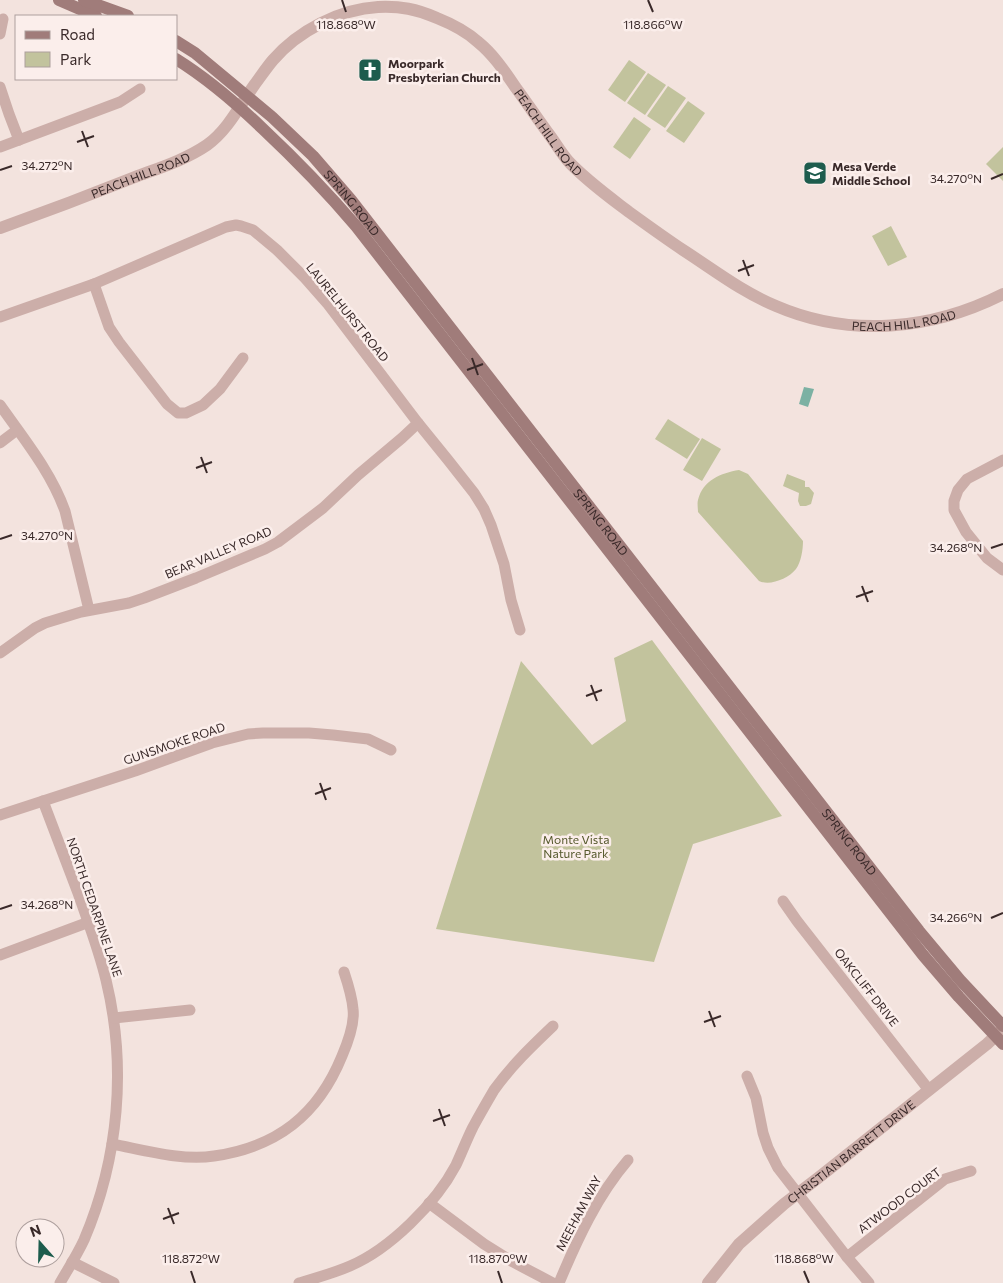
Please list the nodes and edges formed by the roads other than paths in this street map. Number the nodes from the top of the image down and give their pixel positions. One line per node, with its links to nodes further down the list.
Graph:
1 (59, 0): 3 (main road)
2 (84, 0): 4 (main road)
3 (94, 15)
4 (125, 15)
5 (2, 19): 6 (street)
6 (0, 34)
7 (178, 42): 11 (main road, SPRING ROAD)
8 (178, 60): 12 (main road, SPRING ROAD)
9 (0, 87): 13 (street)
10 (140, 89): 13 (street)
11 (248, 96): 12 (street, PEACH HILL ROAD); 17 (street, PEACH HILL ROAD); 39 (main road, SPRING ROAD)
12 (240, 108): 15 (street, PEACH HILL ROAD); 39 (main road, SPRING ROAD)
13 (19, 140): 14 (street)
14 (0, 147)
15 (0, 228)
16 (94, 284): 18 (street, LAURELHURST ROAD); 19 (street); 21 (street, LAURELHURST ROAD)
17 (1003, 294)
18 (0, 317)
19 (243, 358)
20 (0, 405): 22 (street)
21 (418, 423): 26 (street, BEAR VALLEY ROAD); 27 (street, LAURELHURST ROAD)
22 (17, 430): 23 (street); 26 (street)
23 (0, 444)
24 (1003, 460): 25 (street)
25 (1003, 570)
26 (89, 610): 28 (street, BEAR VALLEY ROAD)
27 (520, 630)
28 (0, 653)
29 (390, 750): 30 (street, GUNSMOKE ROAD)
30 (43, 801): 31 (street, GUNSMOKE ROAD); 33 (street, NORTH CEDARPINE LANE)
31 (0, 815)
32 (783, 901): 41 (street, OAKCLIFF DRIVE)
33 (89, 922): 34 (street); 37 (street, NORTH CEDARPINE LANE)
34 (0, 955)
35 (344, 972): 42 (street)
36 (190, 1010): 37 (street)
37 (114, 1018): 42 (street, NORTH CEDARPINE LANE)
38 (553, 1026): 46 (street)
39 (1001, 1034): 41 (street, CHRISTIAN BARRETT DRIVE)
40 (747, 1076): 45 (street)
41 (929, 1090): 45 (street, CHRISTIAN BARRETT DRIVE)
42 (112, 1144): 48 (street, NORTH CEDARPINE LANE)
43 (628, 1160): 53 (street, MEEHAM WAY)
44 (971, 1171): 47 (street, ATWOOD COURT)
45 (797, 1194): 47 (street); 54 (street, CHRISTIAN BARRETT DRIVE)
46 (429, 1203): 51 (street); 52 (street)
47 (847, 1257): 55 (street)
48 (72, 1262): 49 (street, NORTH CEDARPINE LANE); 50 (street)
49 (60, 1283)
50 (114, 1283)
51 (299, 1283)
52 (553, 1283)
53 (559, 1283)
54 (708, 1283)
55 (869, 1283)

